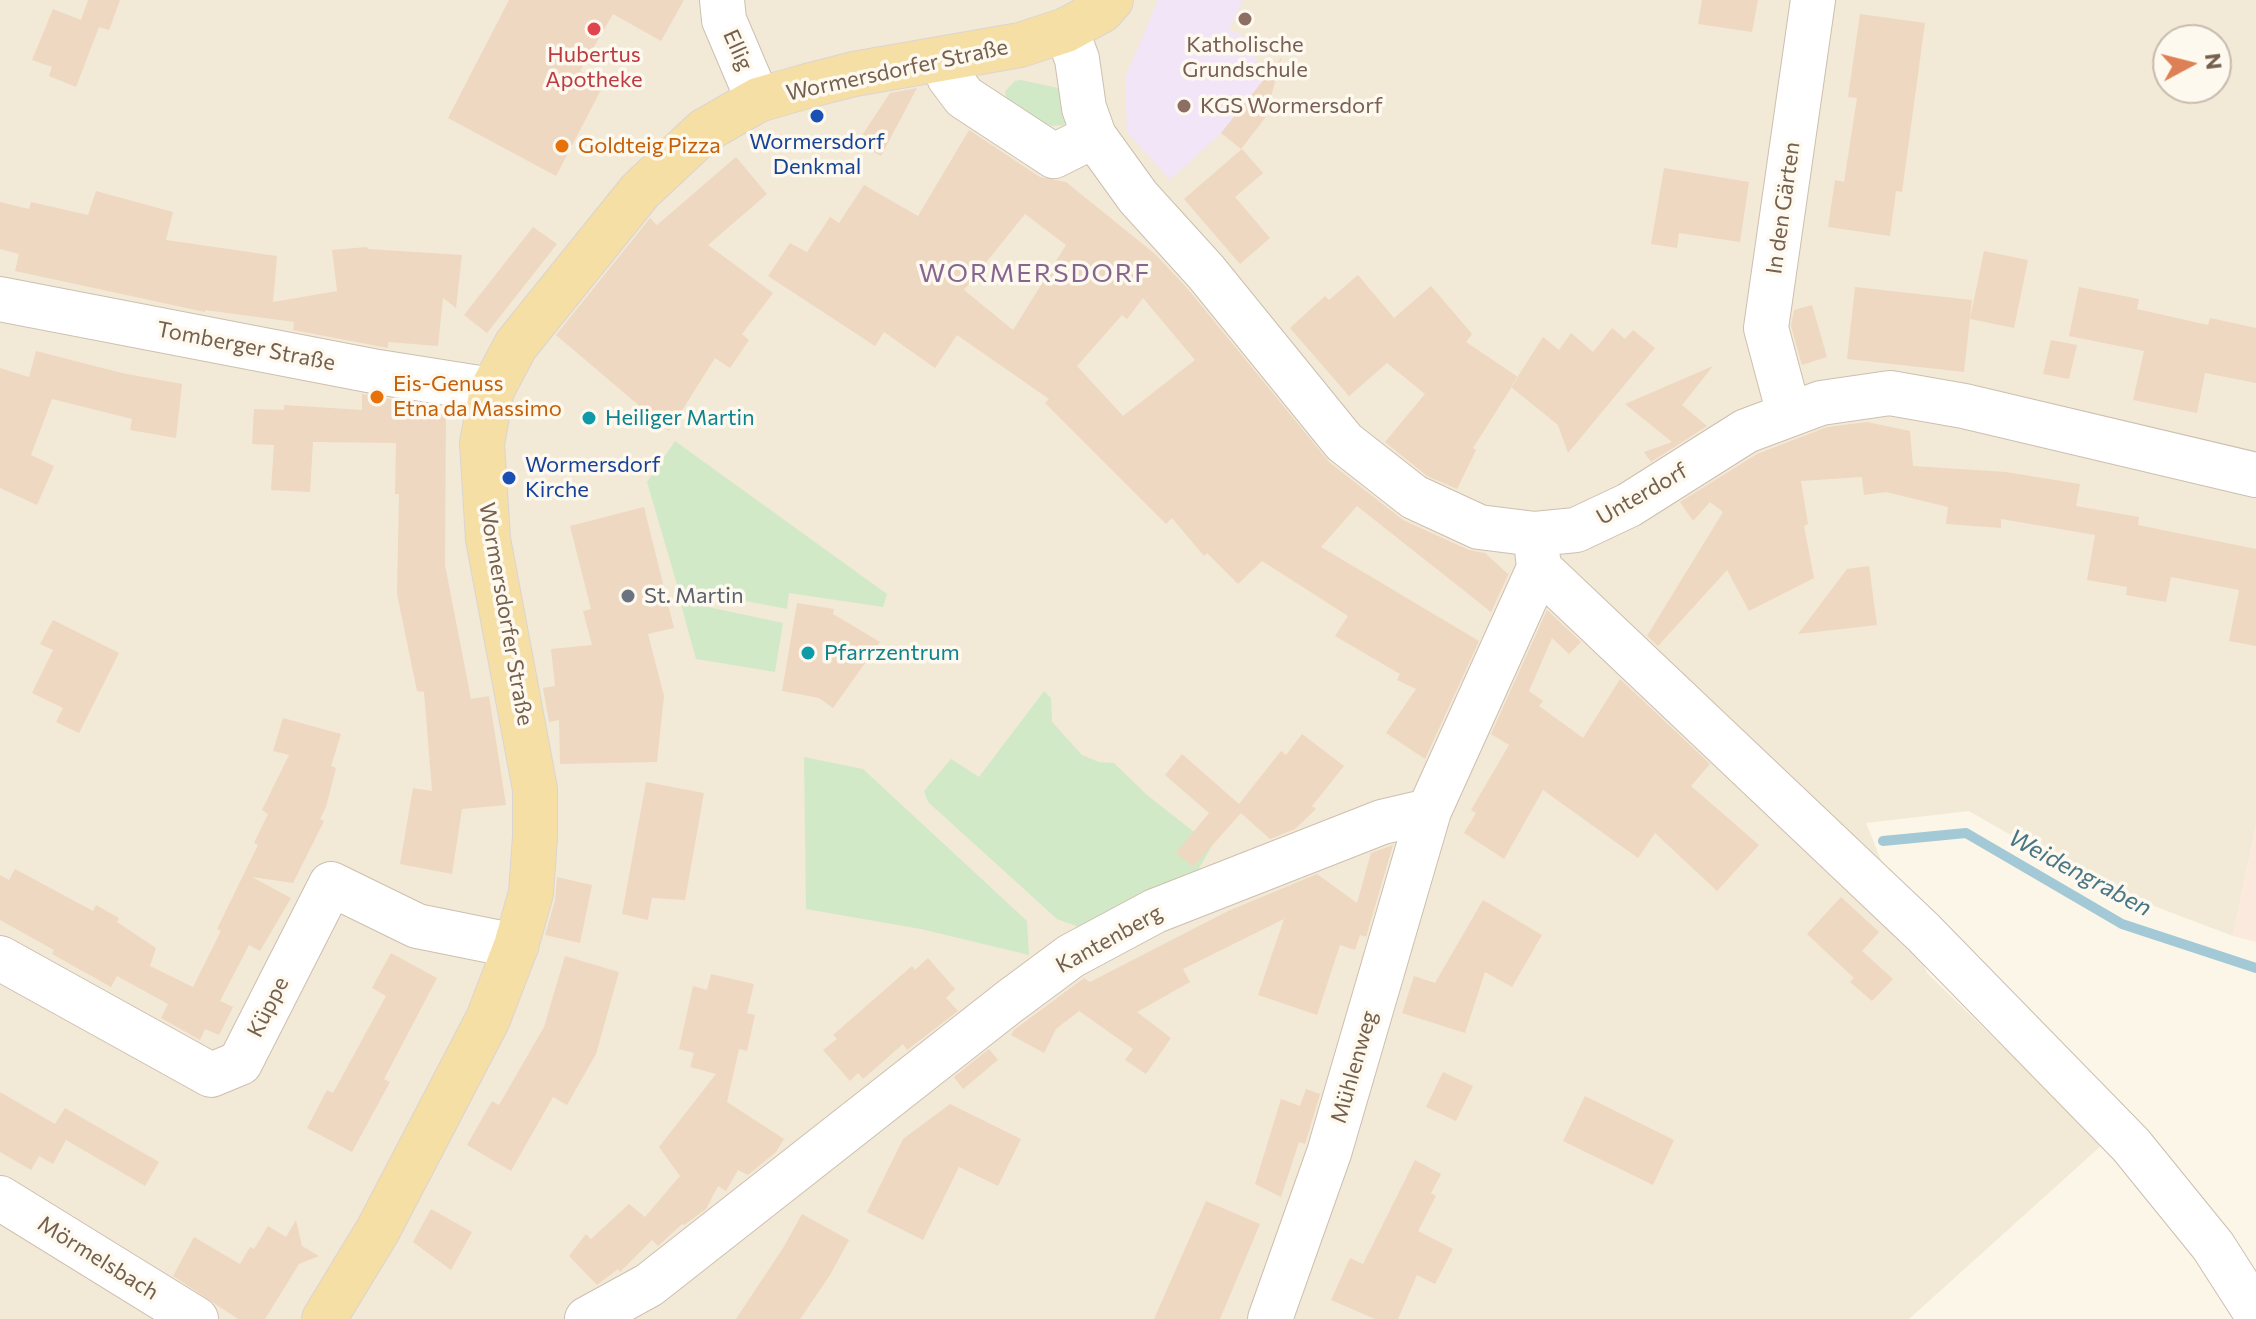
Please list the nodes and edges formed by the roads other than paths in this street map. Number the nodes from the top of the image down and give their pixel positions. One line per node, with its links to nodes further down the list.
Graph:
1 (722, 0): 6 (street, Ellig)
2 (1111, 0): 4 (main road, Wormersdorfer Straße)
3 (1813, 0): 10 (street, In den Gärten)
4 (1066, 30): 6 (main road, Wormersdorfer Straße); 7 (street, Unterdorf)
5 (949, 77): 7 (street)
6 (758, 100): 9 (main road, Wormersdorfer Straße)
7 (1094, 136): 12 (street, Unterdorf)
8 (0, 299): 9 (street, Tomberger Straße)
9 (492, 390): 14 (main road, Wormersdorfer Straße)
10 (1789, 414): 11 (street, Unterdorf); 12 (street, Unterdorf)
11 (2256, 475)
12 (1537, 551): 13 (street); 17 (street)
13 (1429, 811): 20 (street, Kantenberg); 21 (street, Mühlenweg)
14 (516, 946): 15 (street, Küppe); 19 (main road, Wormersdorfer Straße)
15 (0, 958)
16 (0, 1198): 18 (street, Mörmelsbach)
17 (2256, 1313)
18 (196, 1319)
19 (324, 1319)
20 (587, 1319)
21 (1270, 1319)

